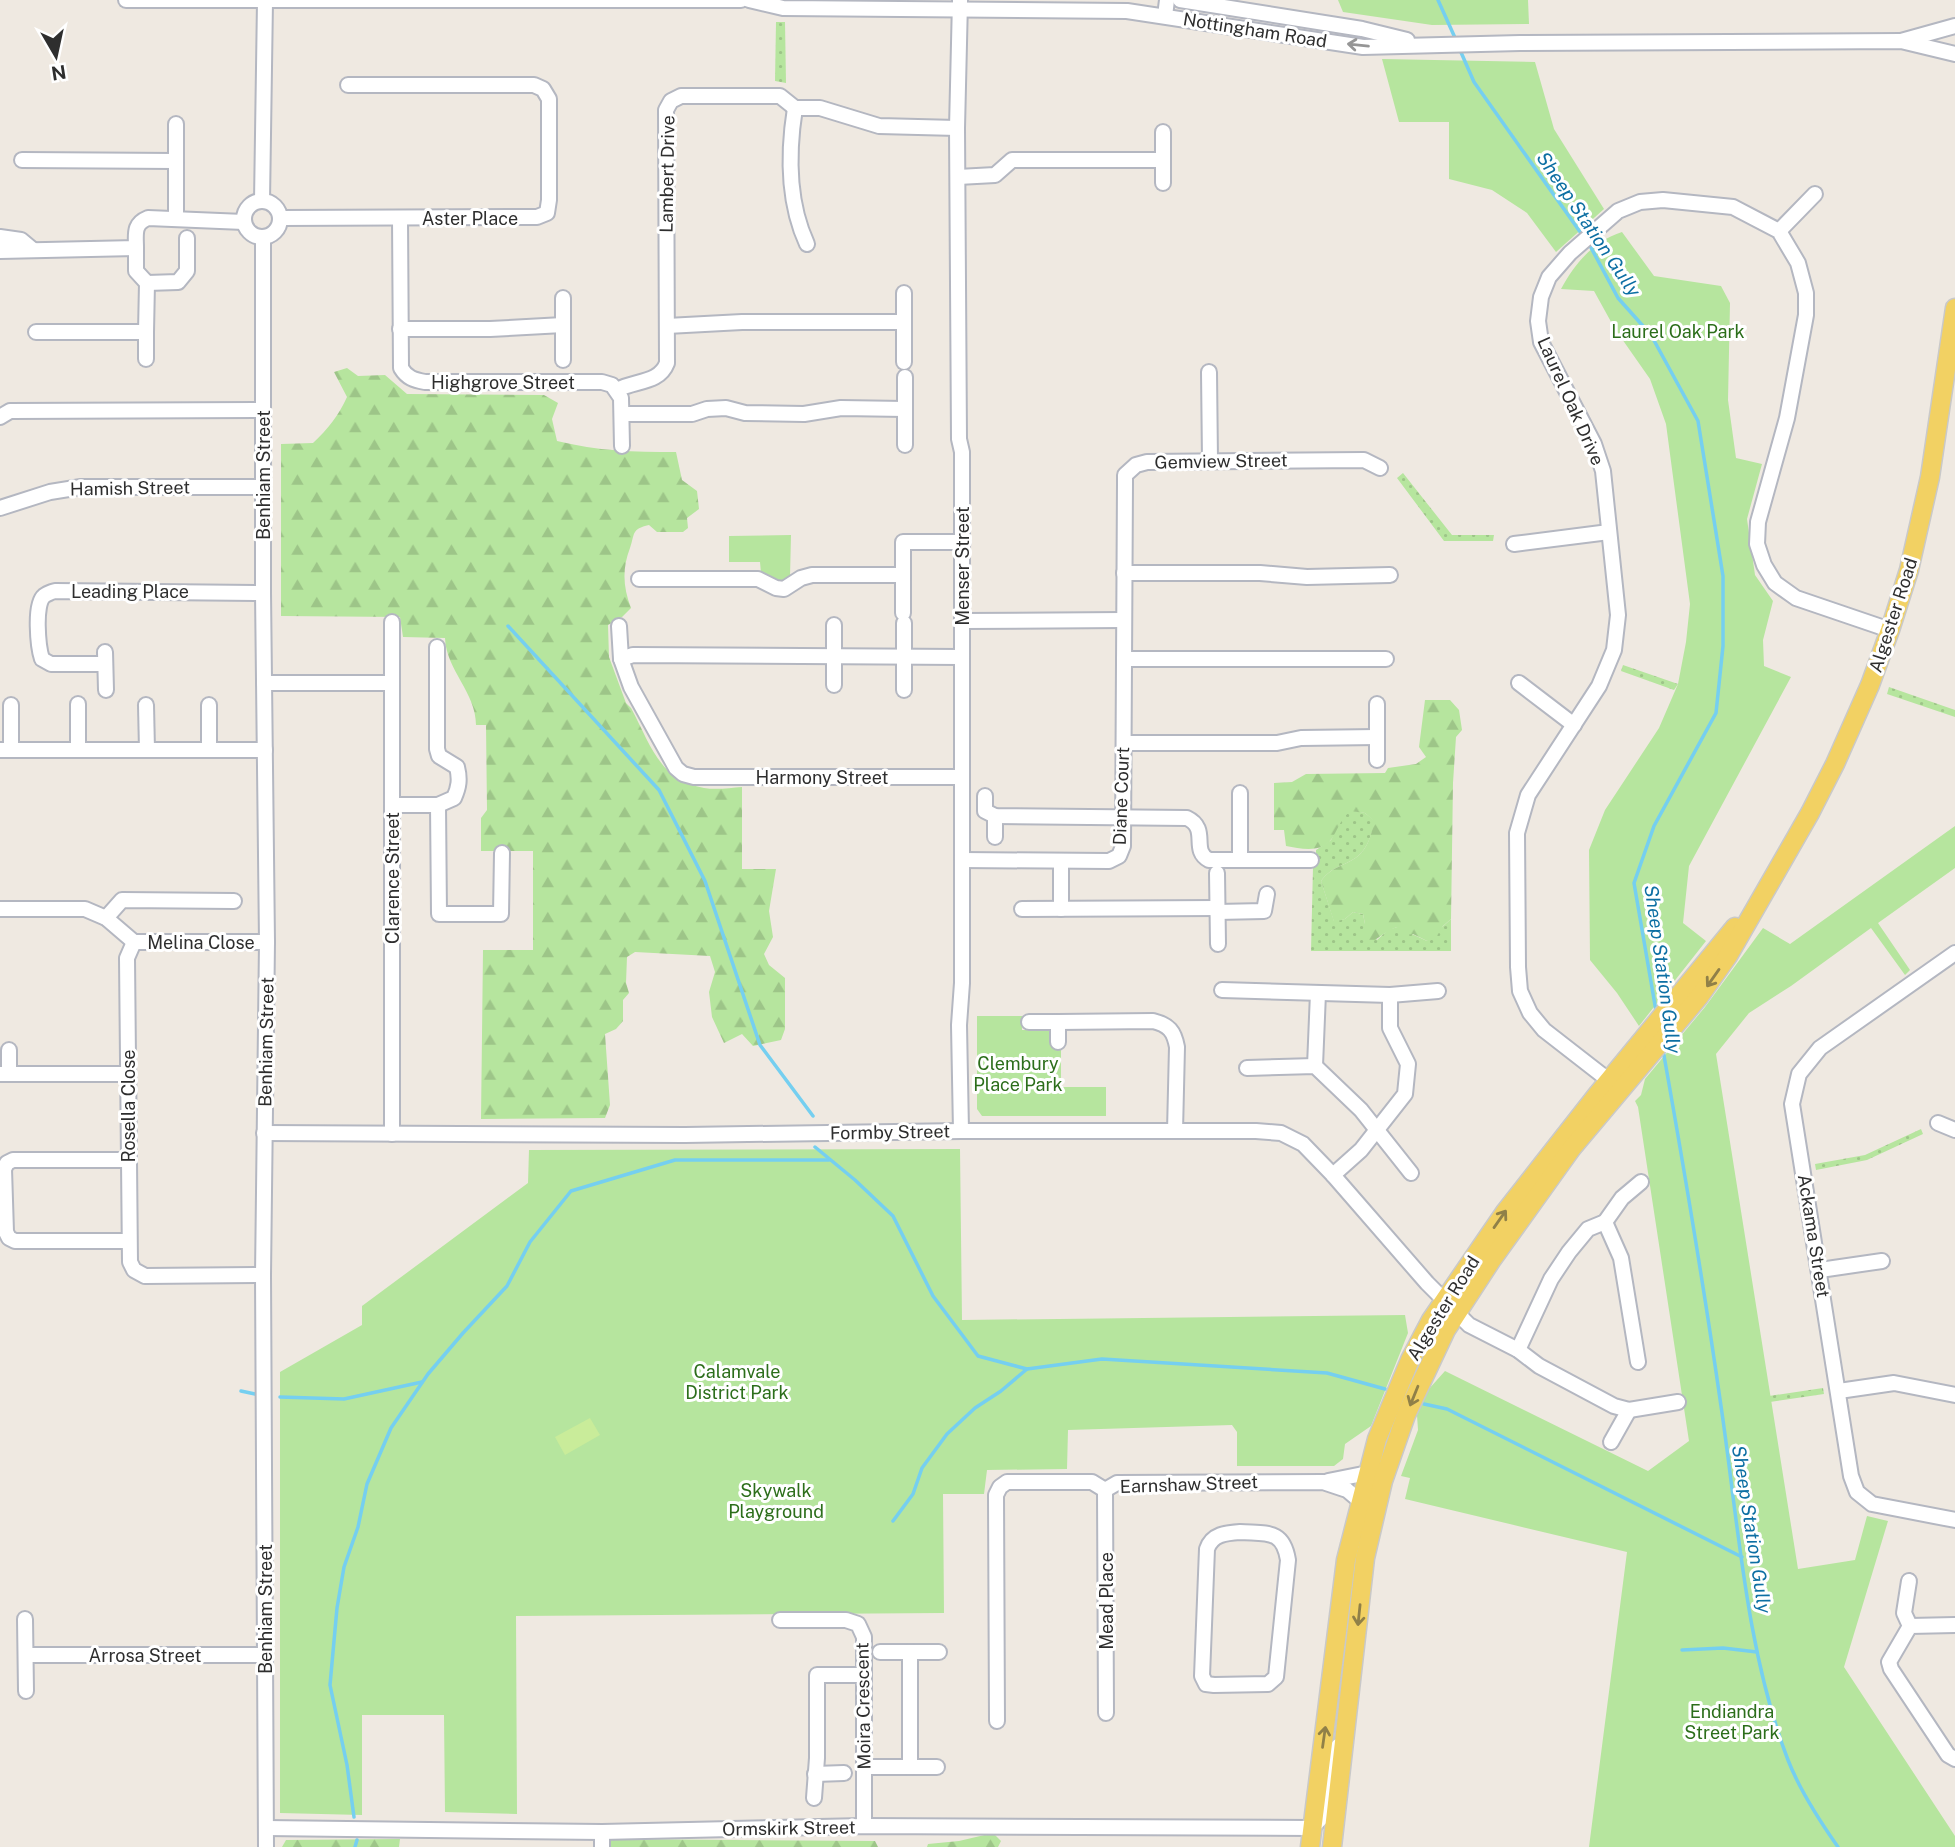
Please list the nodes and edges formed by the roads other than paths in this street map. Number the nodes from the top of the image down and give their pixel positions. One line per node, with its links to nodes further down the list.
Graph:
1 (126, 0): 7 (street)
2 (623, 0): 3 (street); 7 (street)
3 (741, 0)
4 (749, 0): 8 (street, Nottingham Road)
5 (1167, 0): 9 (street)
6 (1180, 0): 12 (street, Nottingham Road)
7 (265, 1): 25 (street)
8 (960, 5): 9 (street, Nottingham Road); 17 (street, Menser Street)
9 (1165, 16): 12 (street, Nottingham Road, one-way to 9)
10 (1955, 26): 11 (street, Nottingham Road)
11 (1901, 41): 12 (street, Nottingham Road); 13 (street, Nottingham Road)
12 (1426, 45)
13 (1955, 54)
14 (348, 85): 27 (street, Aster Place)
15 (795, 108): 17 (street, Lambert Drive); 34 (street); 44 (street, Lambert Drive)
16 (176, 124): 21 (street)
17 (957, 128): 22 (street, Menser Street)
18 (1163, 132): 20 (street)
19 (22, 160): 21 (street)
20 (1163, 160): 22 (street); 23 (street)
21 (176, 161): 28 (street)
22 (958, 177): 64 (street, Menser Street)
23 (1163, 183)
24 (1815, 194): 30 (street)
25 (262, 201): 26 (street); 29 (street)
26 (281, 218): 27 (street, Aster Place); 33 (street)
27 (400, 218): 45 (street, Highgrove Street)
28 (176, 219): 29 (street); 35 (street)
29 (244, 222): 33 (street)
30 (1779, 231): 63 (street, Laurel Oak Drive); 76 (street)
31 (0, 237): 36 (street)
32 (187, 238): 38 (street)
33 (263, 238): 54 (street, Benhiam Street)
34 (807, 244)
35 (136, 248): 36 (street); 38 (street)
36 (33, 250): 37 (street)
37 (0, 251)
38 (146, 282): 47 (street)
39 (904, 293): 42 (street)
40 (563, 298): 43 (street)
41 (1955, 308): 51 (main road, Algester Road)
42 (904, 322): 44 (street); 53 (street)
43 (563, 326): 45 (street); 49 (street)
44 (667, 326): 52 (street)
45 (400, 329): 52 (street, Highgrove Street)
46 (36, 332): 47 (street)
47 (146, 332): 48 (street)
48 (146, 359)
49 (563, 360)
50 (1209, 372): 59 (street)
51 (1949, 388): 76 (main road, Algester Road)
52 (617, 390): 55 (street)
53 (905, 409): 55 (street); 57 (street)
54 (262, 410): 56 (street); 61 (street, Benhiam Street)
55 (622, 414): 58 (street)
56 (0, 417)
57 (905, 445)
58 (622, 446)
59 (1210, 460): 60 (street, Gemview Street); 66 (street, Gemview Street)
60 (1380, 468)
61 (262, 487): 62 (street, Hamish Street); 70 (street, Benhiam Street)
62 (0, 508)
63 (1609, 532): 65 (street); 95 (street, Laurel Oak Drive)
64 (963, 542): 67 (street); 72 (street, Menser Street)
65 (1514, 544)
66 (1124, 573): 68 (street); 71 (street, Gemview Street)
67 (903, 575): 69 (street); 80 (street)
68 (1390, 575)
69 (639, 579)
70 (263, 593): 84 (street, Benhiam Street); 88 (street, Leading Place)
71 (1124, 620): 72 (street); 82 (street, Diane Court)
72 (962, 621): 78 (street, Menser Street)
73 (391, 622): 85 (street, Clarence Street)
74 (834, 625): 79 (street)
75 (619, 626): 81 (street)
76 (1890, 630): 141 (main road, Algester Road)
77 (437, 647): 108 (street)
78 (961, 657): 80 (street); 104 (street, Menser Street)
79 (834, 658): 80 (street); 81 (street); 87 (street)
80 (903, 658): 89 (street)
81 (621, 659): 104 (street, Harmony Street)
82 (1124, 659): 83 (street); 97 (street, Diane Court)
83 (1386, 659)
84 (264, 683): 85 (street); 102 (street, Benhiam Street)
85 (391, 683): 107 (street, Clarence Street)
86 (1519, 683): 95 (street)
87 (834, 685)
88 (106, 690)
89 (904, 690)
90 (78, 704): 99 (street)
91 (1377, 704): 96 (street)
92 (11, 705): 98 (street)
93 (146, 705): 100 (street)
94 (209, 705): 101 (street)
95 (1574, 725): 141 (street, Laurel Oak Drive)
96 (1377, 737): 97 (street); 103 (street)
97 (1124, 743): 110 (street, Diane Court)
98 (6, 750): 99 (street)
99 (78, 750): 100 (street)
100 (147, 750): 101 (street)
101 (209, 750): 102 (street)
102 (265, 750): 126 (street, Benhiam Street)
103 (1377, 760)
104 (961, 777): 113 (street, Menser Street)
105 (1240, 793): 114 (street)
106 (985, 796): 109 (street)
107 (391, 805): 108 (street); 148 (street, Clarence Street)
108 (438, 805): 112 (street)
109 (995, 816): 110 (street); 111 (street)
110 (1124, 817): 114 (street); 116 (street, Diane Court)
111 (995, 837)
112 (502, 853)
113 (962, 860): 116 (street, Diane Court); 144 (street, Menser Street)
114 (1240, 860): 115 (street)
115 (1311, 860)
116 (1061, 861): 122 (street)
117 (1217, 873): 123 (street)
118 (1267, 894): 123 (street)
119 (234, 901): 124 (street)
120 (0, 909): 124 (street)
121 (1022, 909): 122 (street)
122 (1061, 909): 123 (street)
123 (1217, 910): 127 (street)
124 (106, 918): 125 (street)
125 (134, 942): 126 (street, Melina Close); 140 (street, Rosella Close)
126 (267, 943): 147 (street, Benhiam Street)
127 (1218, 944)
128 (1955, 953): 156 (street, Ackama Street)
129 (1222, 990): 131 (street)
130 (1438, 991): 132 (street)
131 (1318, 992): 132 (street); 137 (street)
132 (1390, 995): 146 (street)
133 (1029, 1022): 134 (street)
134 (1058, 1022): 135 (street); 145 (street)
135 (1058, 1042)
136 (9, 1050): 139 (street)
137 (1315, 1066): 138 (street); 146 (street)
138 (1247, 1068)
139 (4, 1074): 140 (street)
140 (128, 1074): 149 (street, Rosella Close)
141 (1614, 1085): 158 (main road, Algester Road)
142 (1938, 1124): 143 (street)
143 (1955, 1130)
144 (961, 1131): 145 (street, Formby Street); 148 (street, Formby Street)
145 (1175, 1131): 151 (street, Formby Street)
146 (1377, 1131): 150 (street); 151 (street)
147 (264, 1133): 148 (street, Formby Street); 157 (street, Benhiam Street)
148 (392, 1134)
149 (129, 1160): 154 (street, Rosella Close); 154 (street)
150 (1411, 1173)
151 (1334, 1175): 158 (street, Formby Street)
152 (1641, 1182): 153 (street)
153 (1605, 1222): 159 (street); 160 (street)
154 (129, 1241): 157 (street, Rosella Close)
155 (1882, 1261): 156 (street)
156 (1819, 1270): 161 (street, Ackama Street)
157 (263, 1275): 181 (street, Benhiam Street)
158 (1450, 1307): 159 (street, Formby Street); 166 (main road, Algester Road); 184 (main road, Algester Road, one-way to 184)
159 (1518, 1350): 164 (street, Formby Street)
160 (1638, 1362)
161 (1839, 1391): 162 (street); 170 (street, Ackama Street)
162 (1955, 1395)
163 (1678, 1402): 164 (street)
164 (1629, 1410): 165 (street)
165 (1611, 1442)
166 (1368, 1473): 167 (street); 169 (main road, Algester Road)
167 (1323, 1482): 168 (street, Earnshaw Street); 169 (street, Earnshaw Street)
168 (1105, 1490): 185 (street, Mead Place); 186 (street, Earnshaw Street)
169 (1360, 1501): 196 (main road, Algester Road, one-way to 169)
170 (1955, 1520)
171 (1227, 1533): 171 (street)
172 (1909, 1581): 176 (street)
173 (25, 1619): 180 (street)
174 (780, 1620): 182 (street, Moira Crescent)
175 (1955, 1624): 176 (street)
176 (1910, 1626): 187 (street)
177 (880, 1652): 178 (street)
178 (910, 1652): 179 (street); 190 (street)
179 (939, 1652)
180 (26, 1655): 181 (street, Arrosa Street); 183 (street)
181 (264, 1655): 195 (street, Benhiam Street)
182 (863, 1675): 189 (street, Moira Crescent); 192 (street)
183 (26, 1691)
184 (1348, 1710): 196 (street); 201 (main road, Algester Road)
185 (1106, 1713)
186 (998, 1721)
187 (1955, 1759)
188 (937, 1766): 190 (street)
189 (864, 1767): 190 (street); 194 (street, Moira Crescent)
190 (910, 1767)
191 (844, 1773): 192 (street)
192 (815, 1774): 193 (street)
193 (814, 1798)
194 (864, 1826): 196 (street, Ormskirk Street); 197 (street, Ormskirk Street)
195 (266, 1828): 197 (street, Ormskirk Street); 198 (street, Benhiam Street)
196 (1312, 1828): 199 (main road, Algester Road); 200 (street)
197 (602, 1840)
198 (266, 1847)
199 (1310, 1847)
200 (1326, 1847)
201 (1332, 1847)

